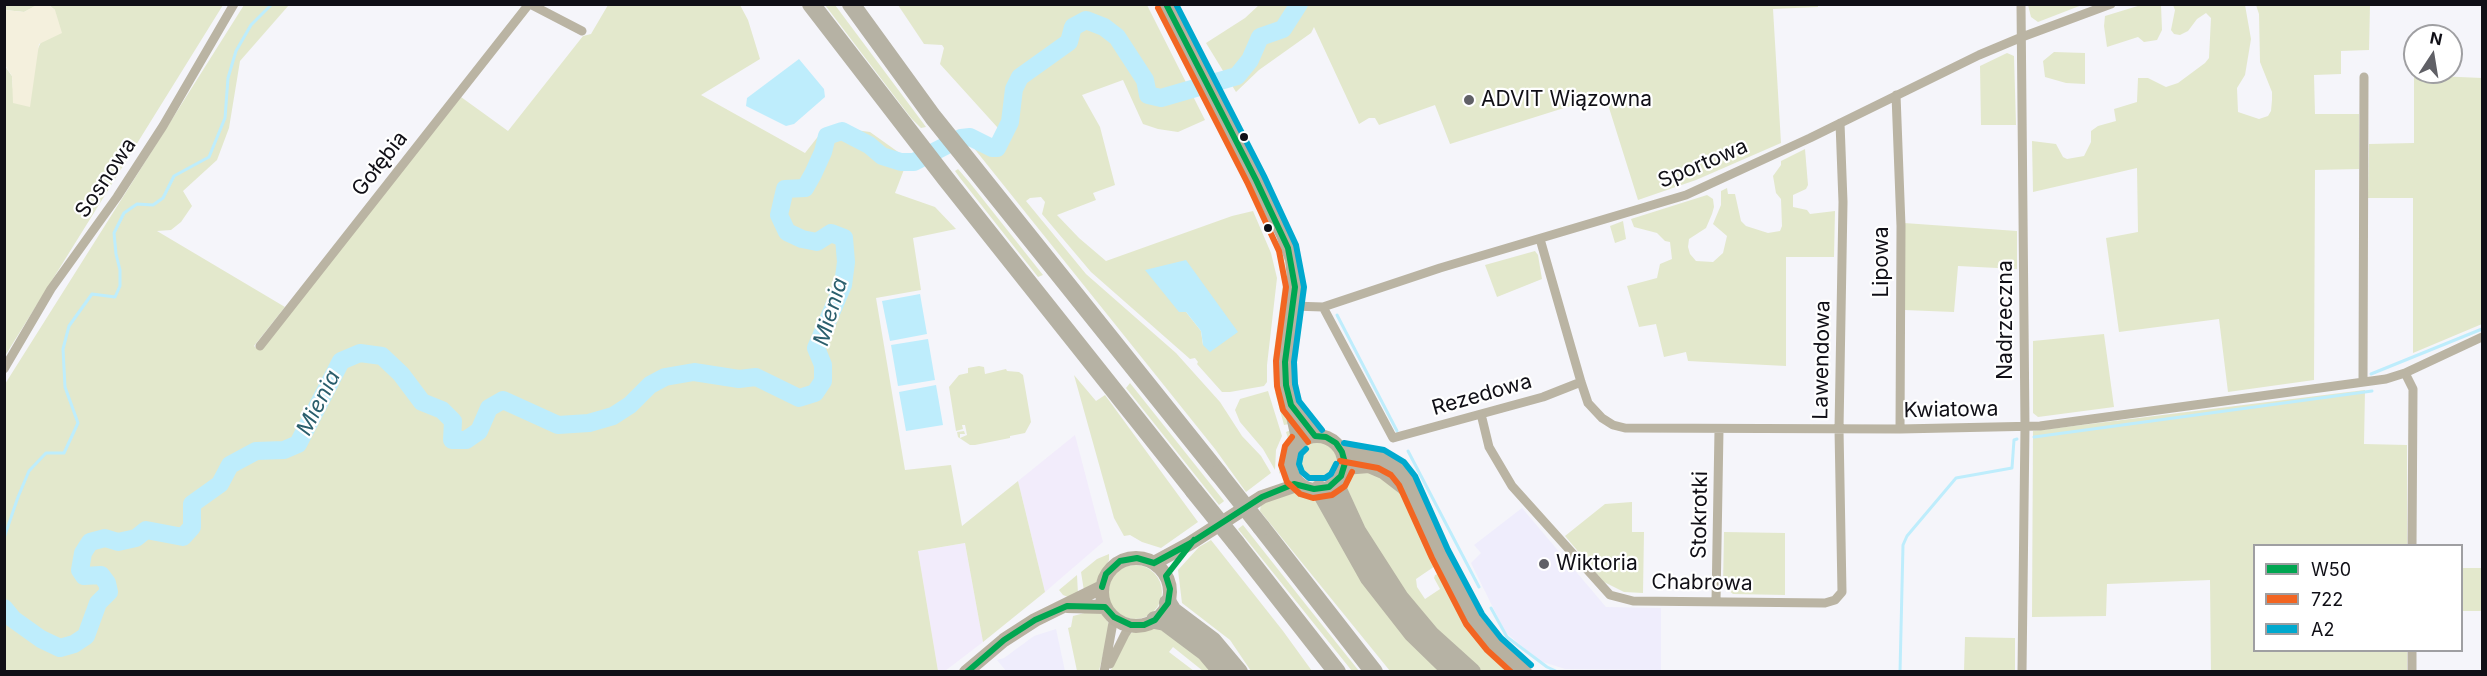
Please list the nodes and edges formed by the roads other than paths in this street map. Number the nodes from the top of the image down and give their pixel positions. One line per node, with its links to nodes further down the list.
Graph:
1 (234, 4): 18 (street, Sosnowa)
2 (530, 4): 8 (street, Gołębia); 17 (street, Gołębia)
3 (811, 4): 53 (highway, bridge)
4 (850, 4): 54 (highway, bridge)
5 (1166, 4): 14 (main road)
6 (2021, 4): 9 (street, Nadrzeczna)
7 (2111, 4): 9 (street, Sportowa)
8 (582, 31)
9 (2022, 36): 11 (street, Sportowa); 24 (street, Nadrzeczna)
10 (2364, 78): 21 (street)
11 (1896, 95): 12 (street, Sportowa); 26 (street, Lipowa)
12 (1840, 123): 13 (street, Sportowa); 25 (street, Lawendowa)
13 (1540, 239): 15 (street, Sportowa); 20 (street, Kwiatowa)
14 (1292, 306): 15 (street, Sportowa); 22 (main road)
15 (1323, 307): 23 (street, Rezedowa)
16 (2482, 337): 19 (street, Kwiatowa)
17 (260, 346)
18 (4, 369)
19 (2405, 374): 21 (street, Kwiatowa); 37 (street)
20 (1581, 382): 23 (street, Rezedowa); 27 (street, Kwiatowa)
21 (2363, 382): 24 (street, Kwiatowa)
22 (1291, 405): 28 (main road); 29 (main road)
23 (1481, 414): 42 (street, Chabrowa)
24 (2025, 427): 26 (street, Kwiatowa); 58 (street, Nadrzeczna)
25 (1839, 429): 26 (street, Kwiatowa); 27 (street, Kwiatowa); 41 (street, Lawendowa)
26 (1900, 429)
27 (1719, 430): 42 (street, Stokrotki)
28 (1315, 436): 29 (main road); 30 (main road)
29 (1299, 443): 31 (main road)
30 (1342, 452): 32 (main road); 34 (main road)
31 (1291, 468): 33 (main road); 35 (main road)
32 (1333, 480): 33 (main road); 34 (main road); 55 (highway); 56 (highway)
33 (1300, 484): 35 (main road)
34 (1414, 496): 57 (main road)
35 (1262, 497): 36 (main road)
36 (1189, 544): 38 (main road); 39 (main road)
37 (2412, 544)
38 (1154, 563): 39 (main road); 40 (main road)
39 (1166, 576): 43 (main road)
40 (1102, 587): 44 (main road); 45 (main road)
41 (1839, 597): 42 (street, Chabrowa)
42 (1716, 601)
43 (1168, 603): 46 (main road); 52 (highway)
44 (1067, 606): 45 (main road); 49 (main road)
45 (1109, 612): 47 (main road); 50 (street)
46 (1155, 620): 47 (main road); 51 (highway)
47 (1131, 625): 50 (street)
48 (2412, 652): 59 (street)
49 (966, 672)
50 (1105, 672)
51 (1222, 672)
52 (1239, 672)
53 (1337, 672)
54 (1374, 672)
55 (1452, 672)
56 (1472, 672)
57 (1525, 672)
58 (2022, 672)
59 (2412, 672)

